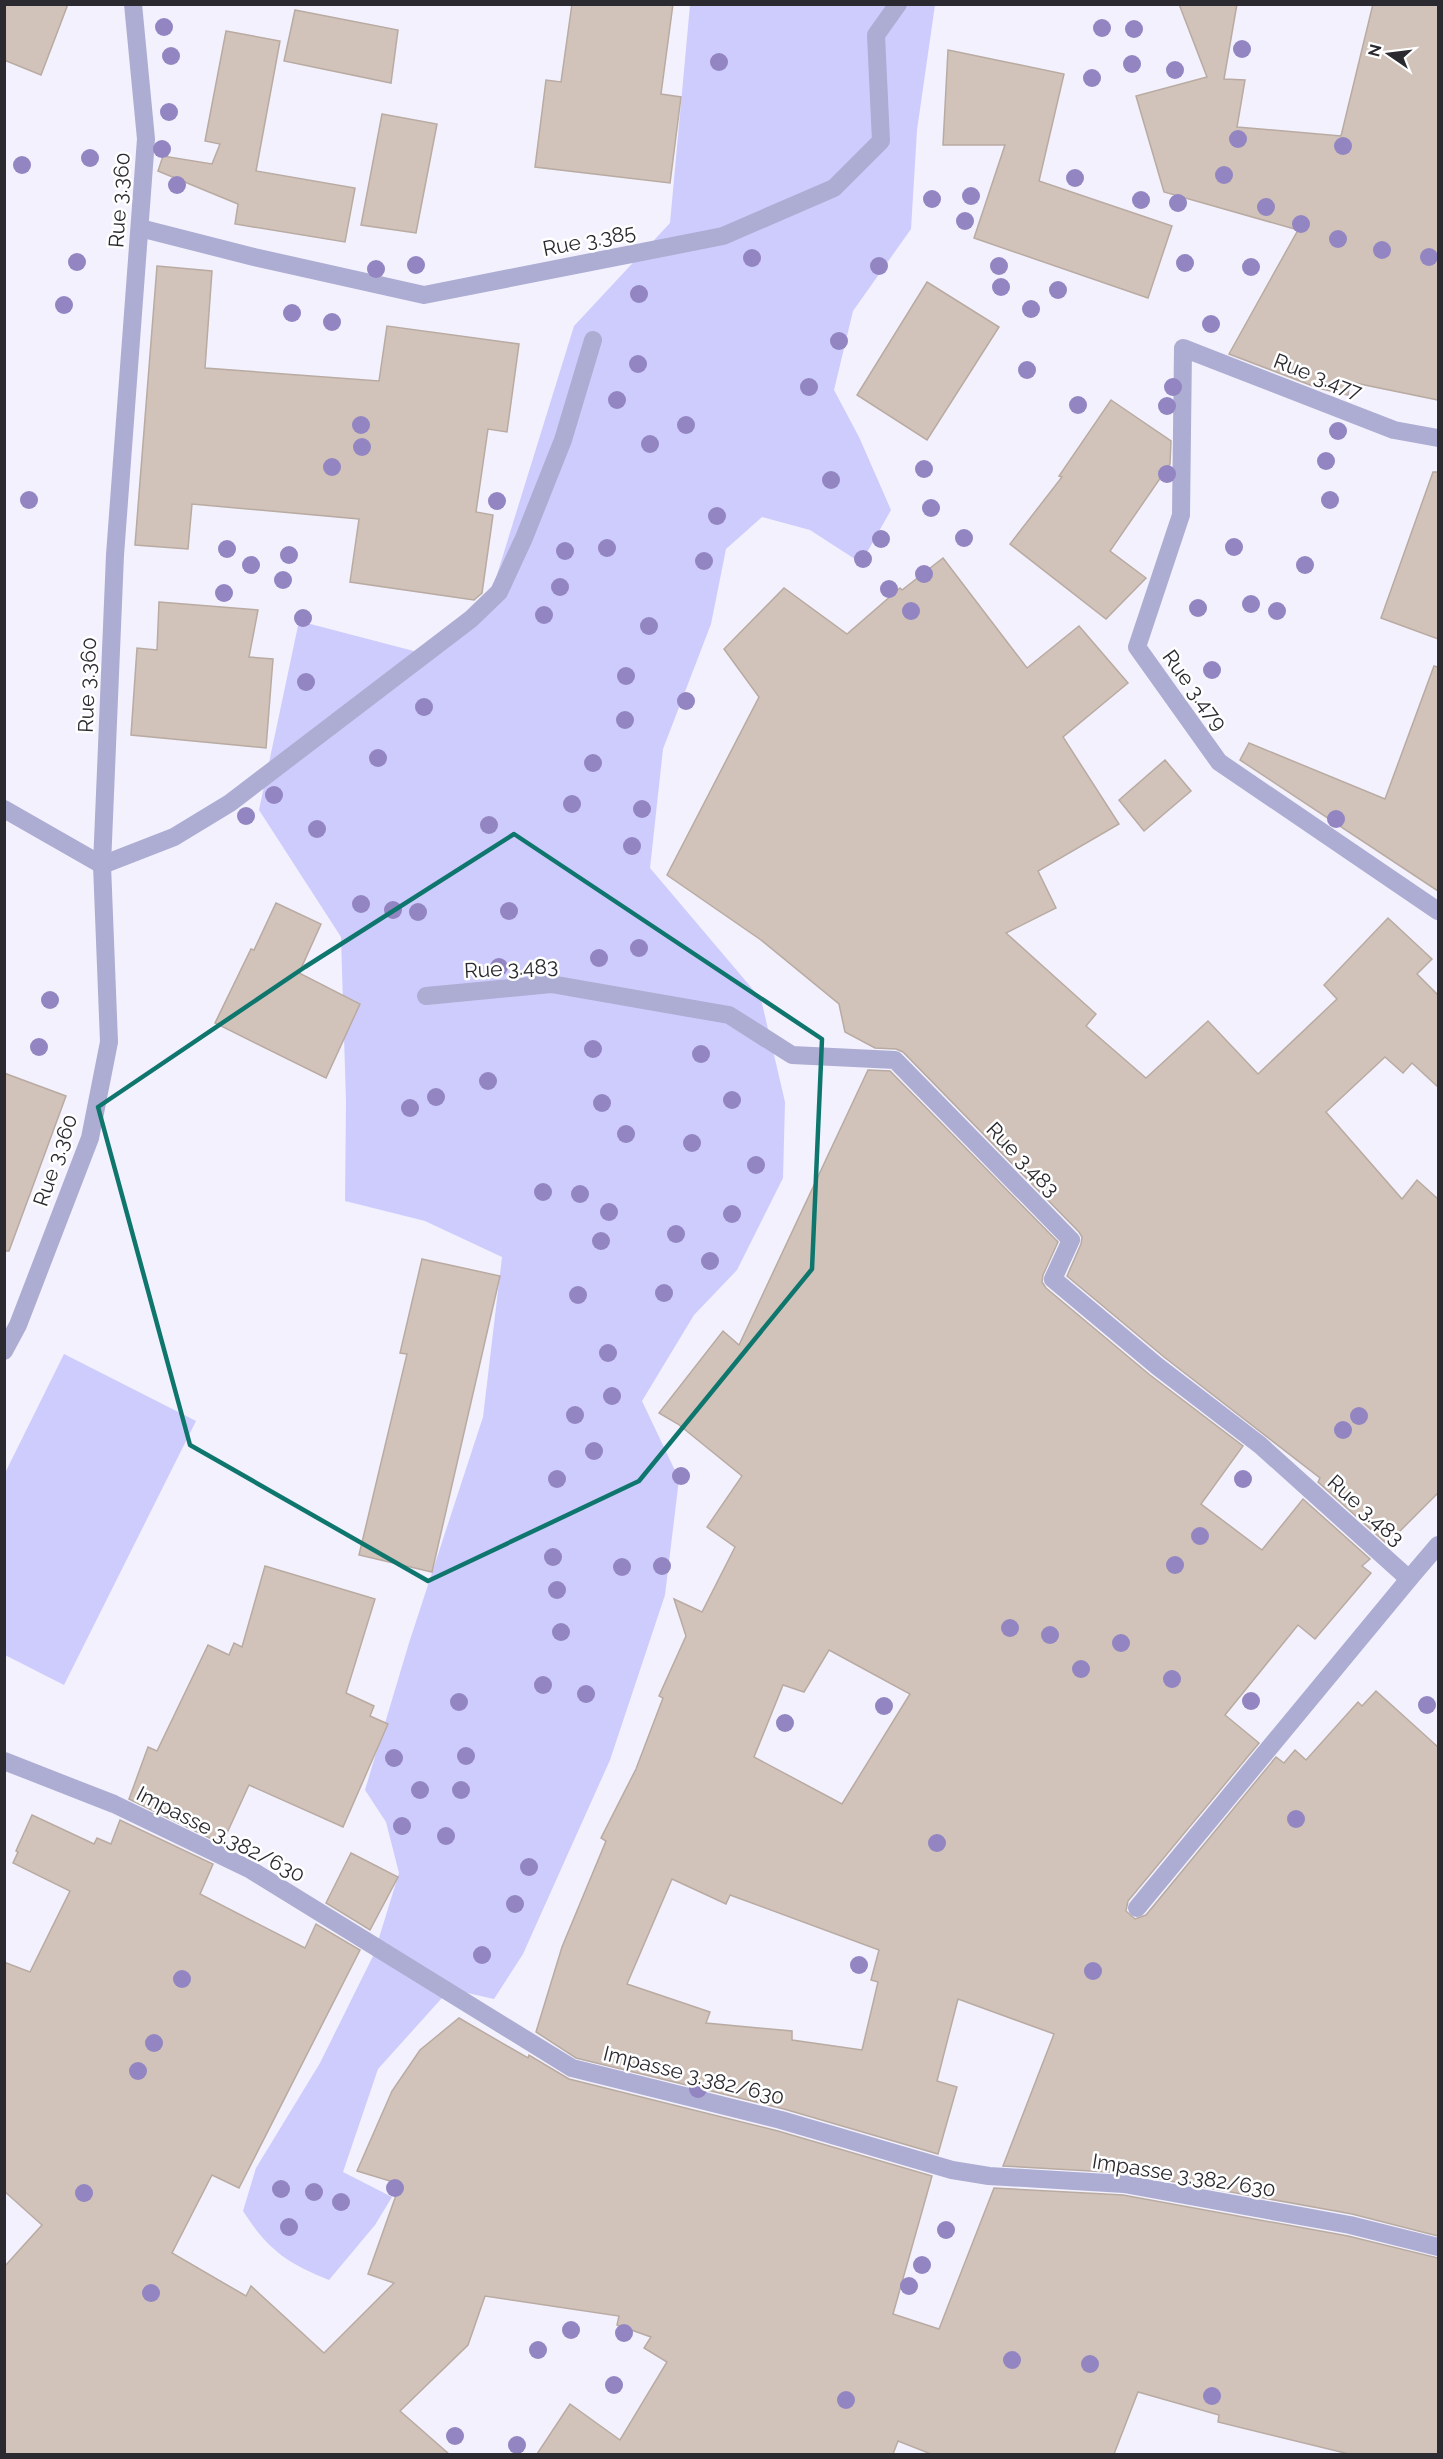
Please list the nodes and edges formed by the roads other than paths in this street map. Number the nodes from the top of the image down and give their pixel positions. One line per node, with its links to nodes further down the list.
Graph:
1 (133, 4): 3 (street, Rue 3.360)
2 (898, 4): 3 (street, Rue 3.385)
3 (140, 228): 8 (street, Rue 3.360)
4 (593, 340): 8 (street)
5 (1183, 348): 6 (street, Rue 3.477); 9 (street, Rue 3.479)
6 (1438, 438)
7 (4, 809): 8 (street)
8 (102, 865): 11 (street, Rue 3.360)
9 (1438, 911)
10 (426, 996): 13 (street, Rue 3.483)
11 (4, 1351)
12 (1438, 1545): 13 (street, Rue 3.483)
13 (1409, 1579): 15 (street)
14 (4, 1761): 16 (street, Impasse 3.382/630)
15 (1137, 1908)
16 (1438, 2247)

